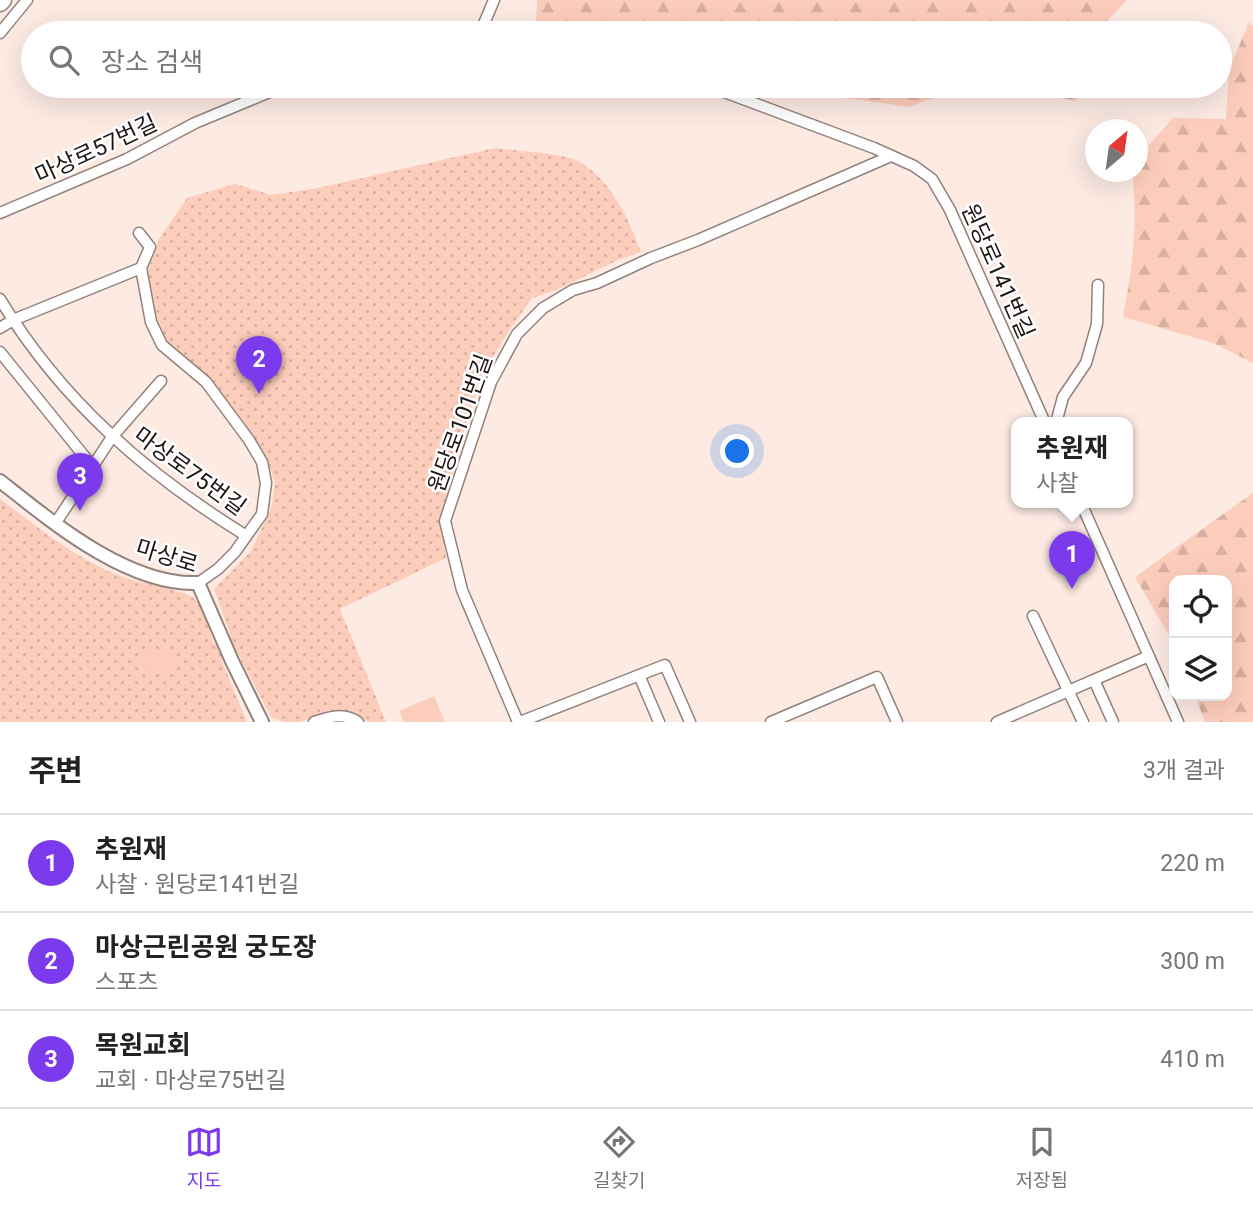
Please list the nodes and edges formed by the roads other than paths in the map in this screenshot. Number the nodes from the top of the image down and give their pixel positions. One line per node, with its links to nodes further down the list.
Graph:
1 (27, 0): 4 (street)
2 (494, 0): 3 (street)
3 (485, 21)
4 (0, 33)
5 (255, 98): 8 (street, 마상로57번길)
6 (739, 98): 7 (street)
7 (891, 156): 17 (street, 원당로141번길); 34 (street, 원당로101번길)
8 (0, 213)
9 (139, 233): 10 (street)
10 (141, 268): 13 (street); 24 (street)
11 (1098, 285): 18 (street)
12 (0, 299): 13 (street)
13 (13, 320): 14 (street); 19 (street)
14 (0, 328)
15 (0, 352): 20 (street)
16 (161, 381): 19 (street, 마상로75번길)
17 (1042, 417)
18 (1058, 417)
19 (112, 438): 20 (street, 마상로75번길); 24 (street, 마상로75번길)
20 (93, 467): 23 (street, 마상로75번길)
21 (0, 481): 23 (street, 마상로)
22 (1083, 508): 27 (street)
23 (55, 524): 25 (street, 마상로)
24 (246, 535): 25 (street)
25 (198, 583): 31 (street, 마상로)
26 (1034, 616): 30 (street)
27 (1149, 656): 29 (street); 42 (street)
28 (639, 675): 34 (street, 원당로101번길); 35 (street); 36 (street, 원당로101번길)
29 (1094, 680): 30 (street); 41 (street)
30 (1069, 691): 39 (street); 40 (street)
31 (262, 722)
32 (314, 722): 33 (street)
33 (358, 722)
34 (519, 722)
35 (659, 722)
36 (690, 722)
37 (771, 722): 38 (street)
38 (897, 722)
39 (998, 722)
40 (1083, 722)
41 (1113, 722)
42 (1178, 722)

